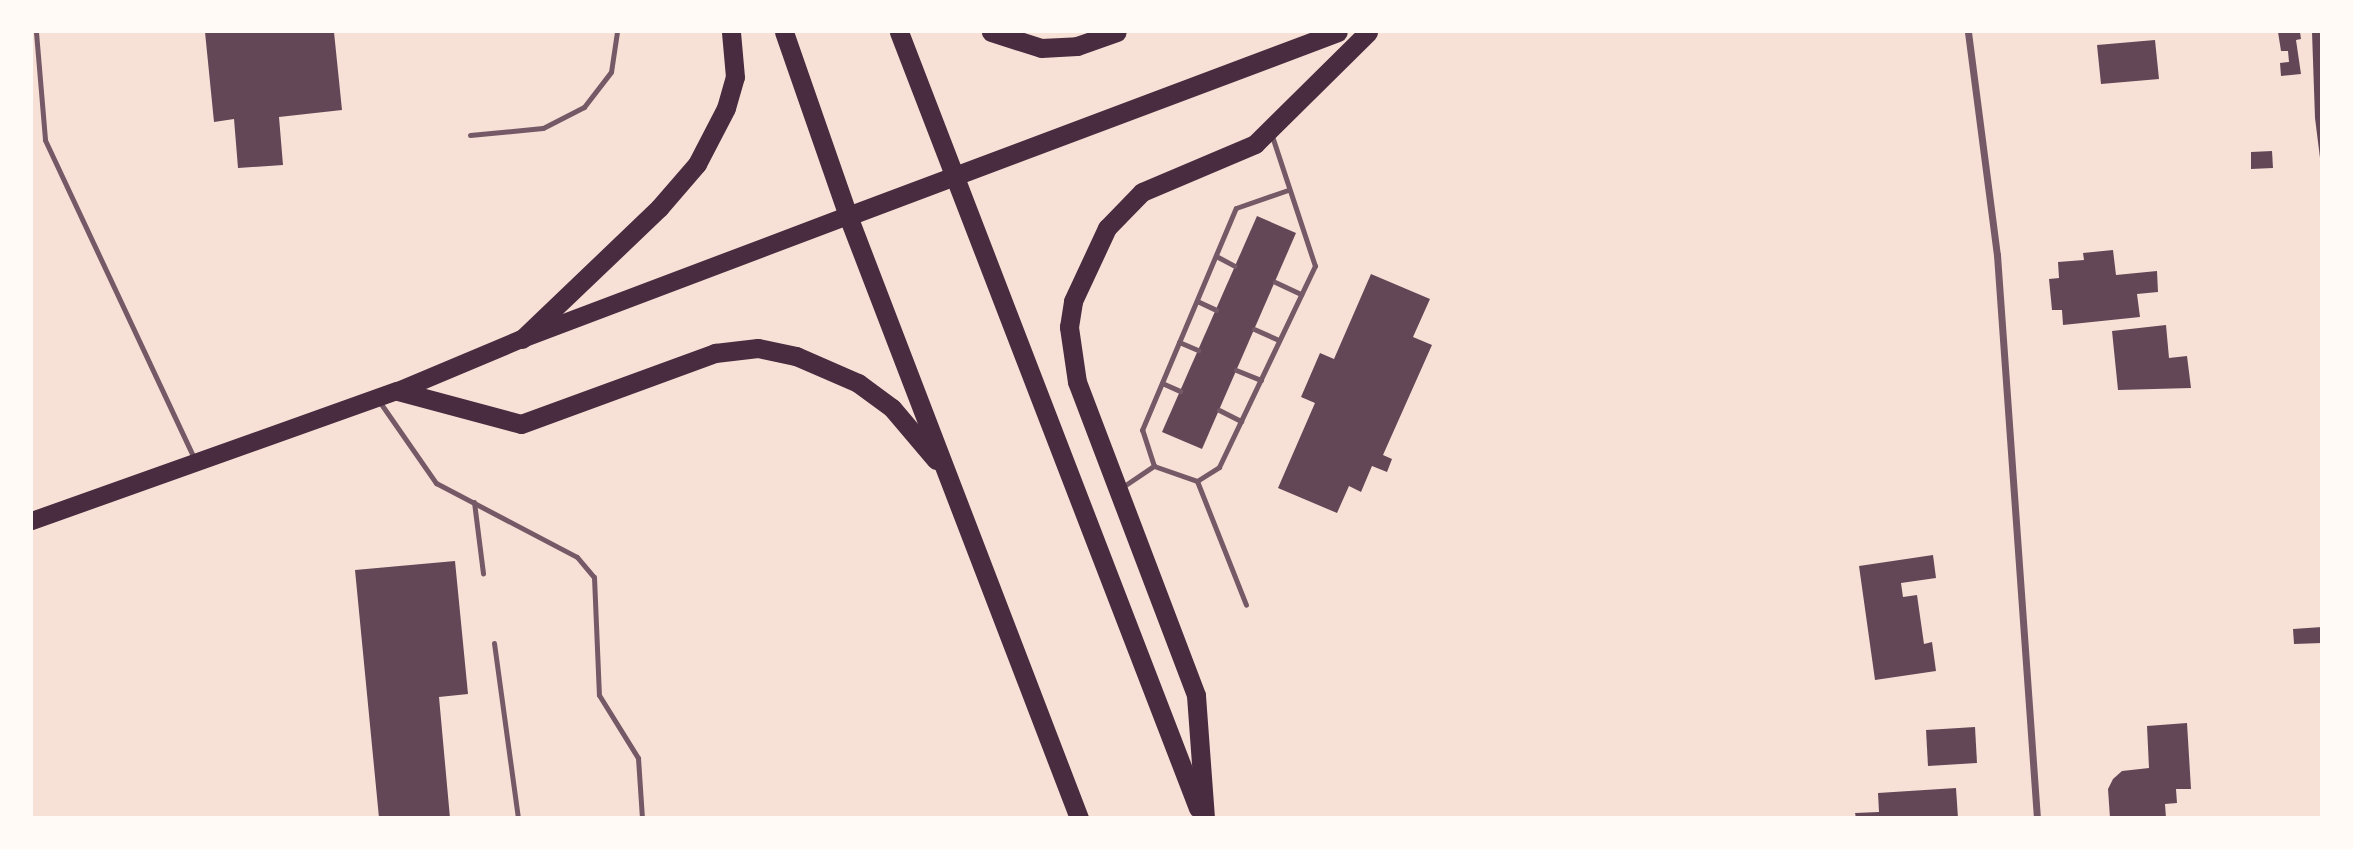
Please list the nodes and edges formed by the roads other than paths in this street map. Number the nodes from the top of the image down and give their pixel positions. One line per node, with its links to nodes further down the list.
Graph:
1 (36, 32): 35 (lane)
2 (617, 32): 12 (lane)
3 (731, 32): 23 (highway)
4 (784, 32): 15 (highway)
5 (899, 32): 13 (highway)
6 (990, 32): 7 (highway)
7 (1117, 32)
8 (1338, 32): 13 (highway)
9 (1368, 32): 11 (highway)
10 (1968, 32): 49 (street)
11 (1270, 130): 14 (lane); 39 (highway)
12 (470, 135)
13 (952, 176): 15 (highway); 48 (highway)
14 (1288, 190): 16 (lane); 19 (lane)
15 (848, 216): 23 (main road); 37 (highway)
16 (1216, 256): 17 (lane); 20 (lane)
17 (1235, 266)
18 (1275, 282): 19 (lane)
19 (1301, 294): 24 (lane)
20 (1197, 301): 21 (lane); 25 (lane)
21 (1216, 310)
22 (1254, 329): 24 (lane)
23 (523, 339): 30 (main road)
24 (1279, 340): 28 (lane)
25 (1180, 342): 26 (lane); 29 (lane)
26 (1198, 350)
27 (1236, 370): 28 (lane)
28 (1261, 380): 34 (lane)
29 (1162, 383): 31 (lane); 36 (lane)
30 (398, 391): 32 (main road); 37 (highway)
31 (1180, 391)
32 (377, 398): 35 (main road); 40 (lane)
33 (1219, 410): 34 (lane)
34 (1241, 421): 38 (lane)
35 (195, 460): 41 (main road)
36 (1154, 466): 38 (lane); 39 (lane)
37 (949, 476): 47 (highway)
38 (1197, 481): 43 (lane)
39 (1118, 490): 48 (highway)
40 (474, 502): 42 (lane); 46 (lane)
41 (32, 521)
42 (483, 573)
43 (1246, 606)
44 (494, 643): 45 (lane)
45 (518, 817)
46 (642, 817)
47 (1079, 817)
48 (1204, 817)
49 (2037, 817)

